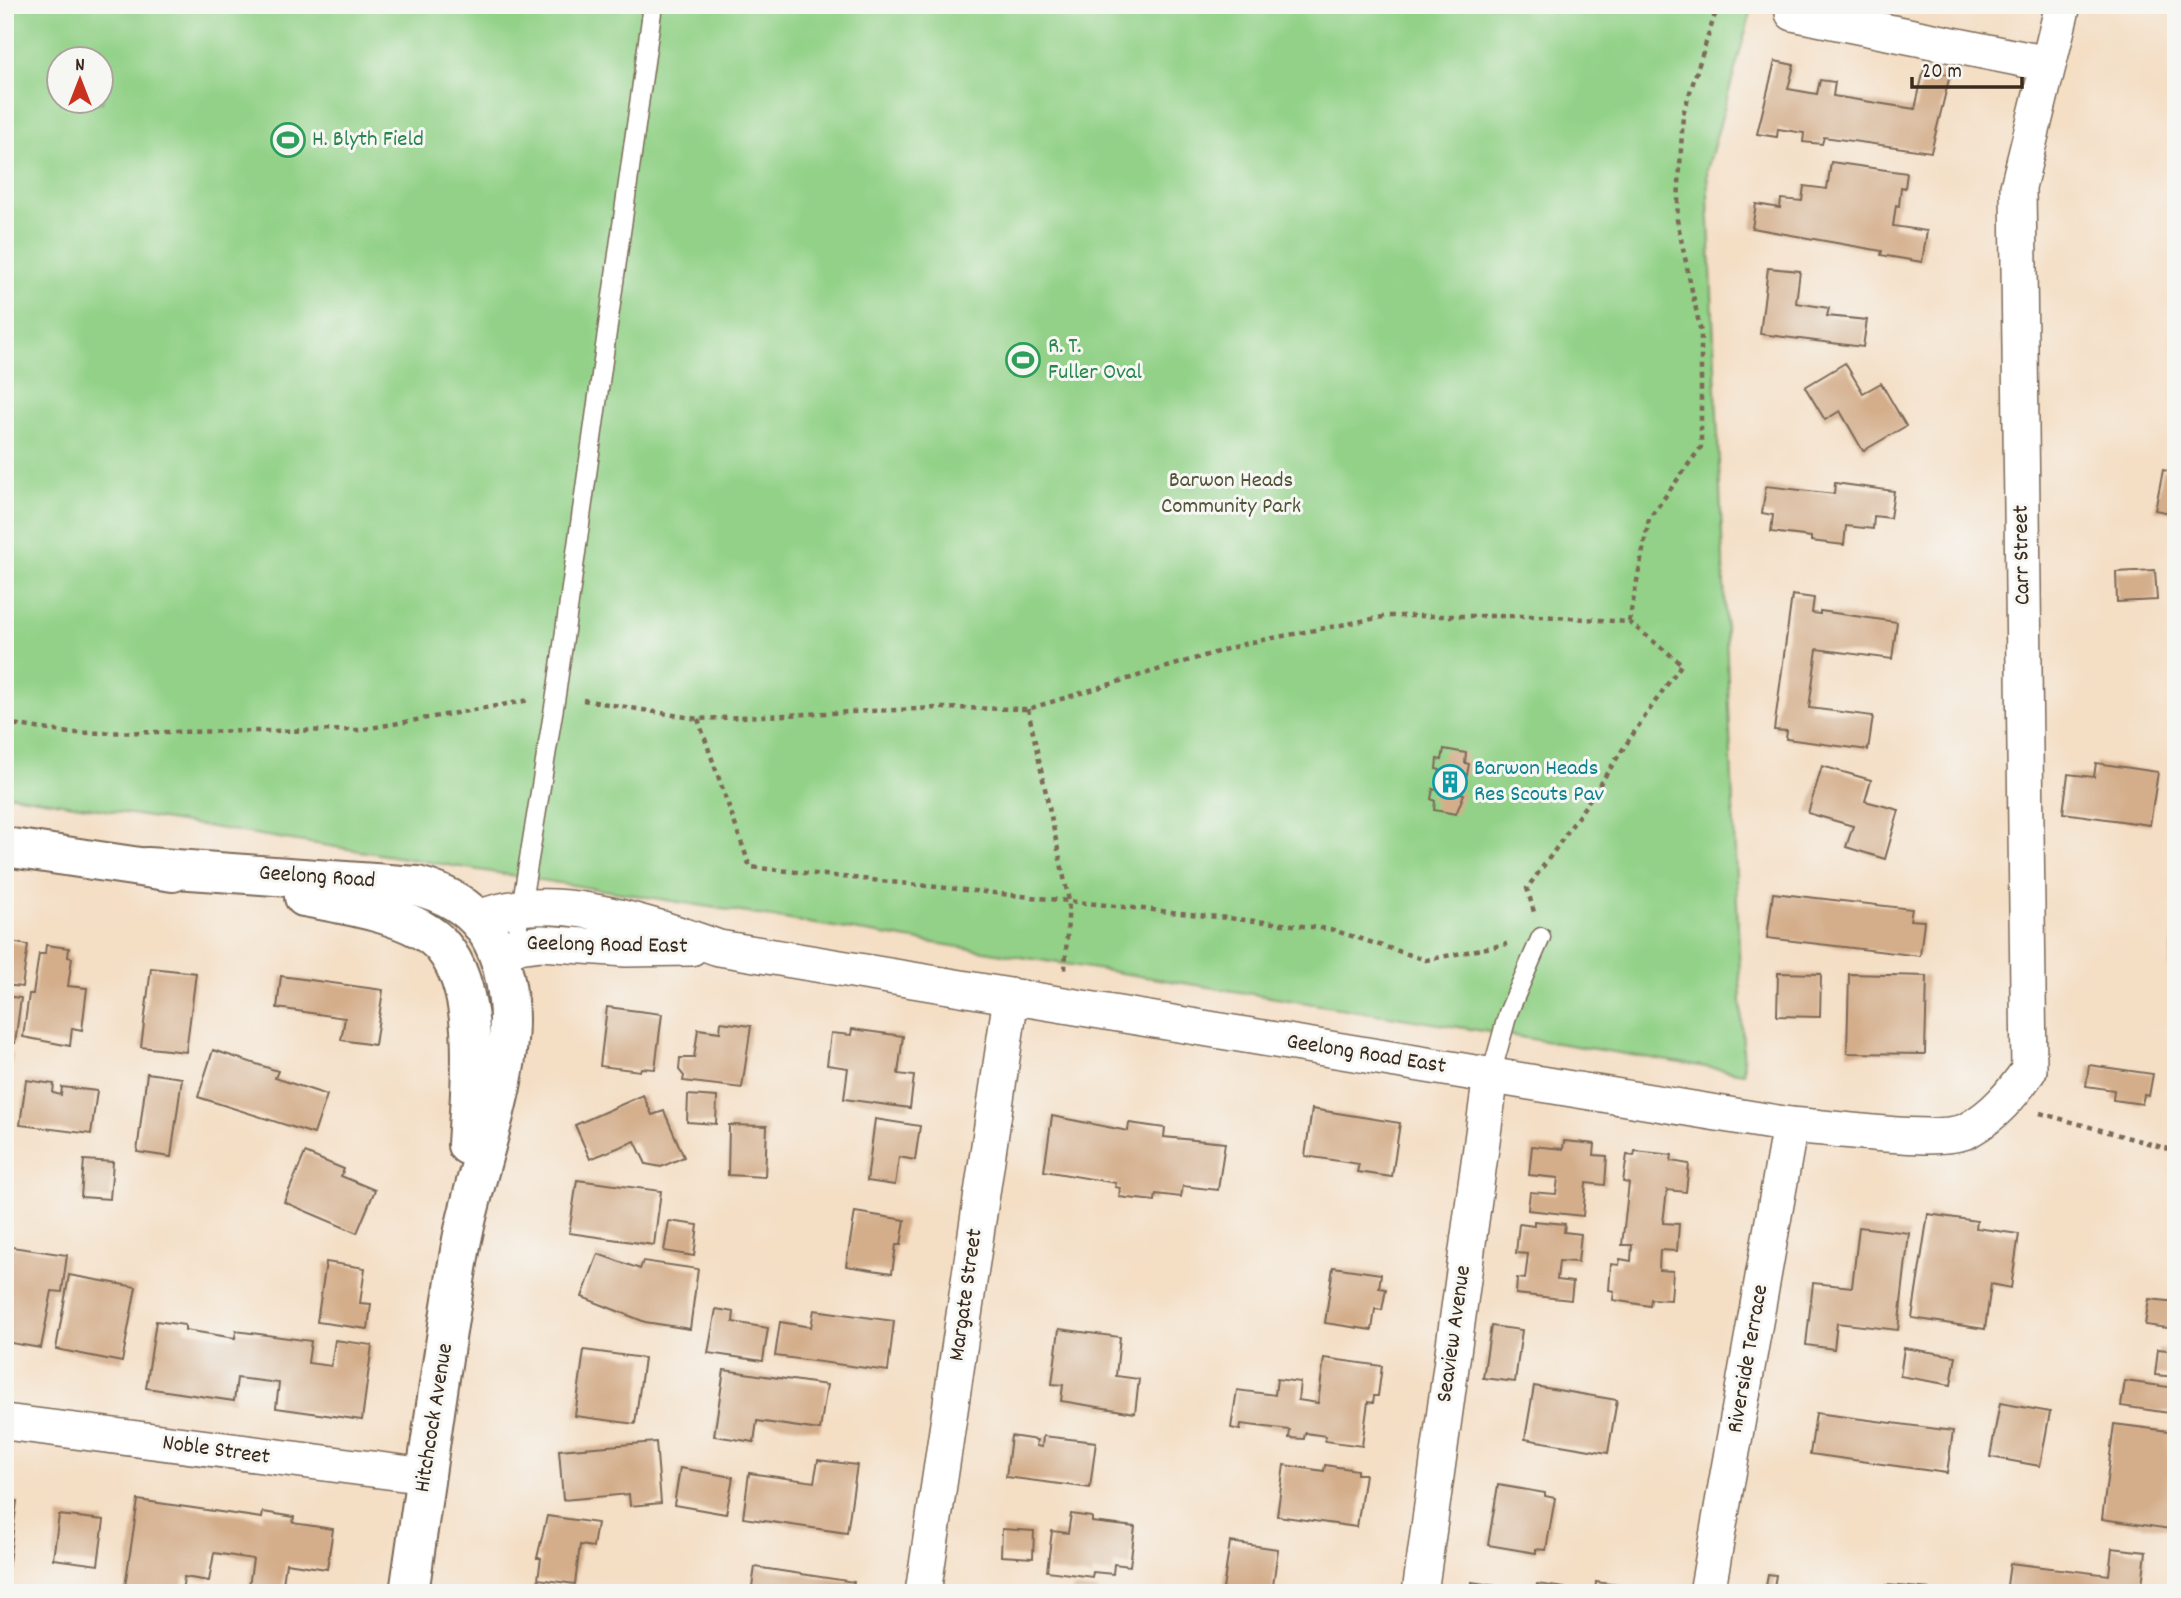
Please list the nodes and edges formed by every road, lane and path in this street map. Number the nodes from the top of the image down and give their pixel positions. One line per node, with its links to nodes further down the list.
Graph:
1 (653, 5): 7 (lane)
2 (1717, 5): 6 (path)
3 (2063, 5): 5 (street, Carr Street)
4 (1793, 13): 5 (street)
5 (2048, 64): 22 (street, Carr Street)
6 (1629, 622): 8 (path); 16 (path)
7 (556, 695): 9 (path); 10 (path); 14 (lane)
8 (1028, 709): 9 (path); 13 (path)
9 (698, 719): 13 (path)
10 (5, 723)
11 (5, 847): 12 (street, Geelong Road)
12 (147, 867): 15 (street, Geelong Road); 17 (street, Geelong Road)
13 (1069, 901): 16 (path); 20 (path)
14 (520, 906): 15 (street, Geelong Road East); 18 (street, Geelong Road East)
15 (497, 937): 17 (street); 18 (street, Geelong Road East); 25 (street, Hitchcock Avenue)
16 (1541, 937): 21 (lane)
17 (443, 946): 25 (street, Hitchcock Avenue)
18 (719, 948): 19 (street, Geelong Road East)
19 (1011, 997): 20 (street, Geelong Road East); 29 (street, Margate Street)
20 (1064, 1005): 21 (street, Geelong Road East)
21 (1491, 1075): 23 (street, Geelong Road East); 30 (street, Seaview Avenue)
22 (2005, 1103): 23 (street, Geelong Road East); 24 (path)
23 (1790, 1125): 31 (street, Riverside Terrace)
24 (2176, 1150)
25 (462, 1243): 27 (street, Hitchcock Avenue)
26 (5, 1422): 27 (street, Noble Street)
27 (426, 1476): 28 (street, Hitchcock Avenue)
28 (409, 1593)
29 (923, 1593)
30 (1420, 1593)
31 (1707, 1593)

